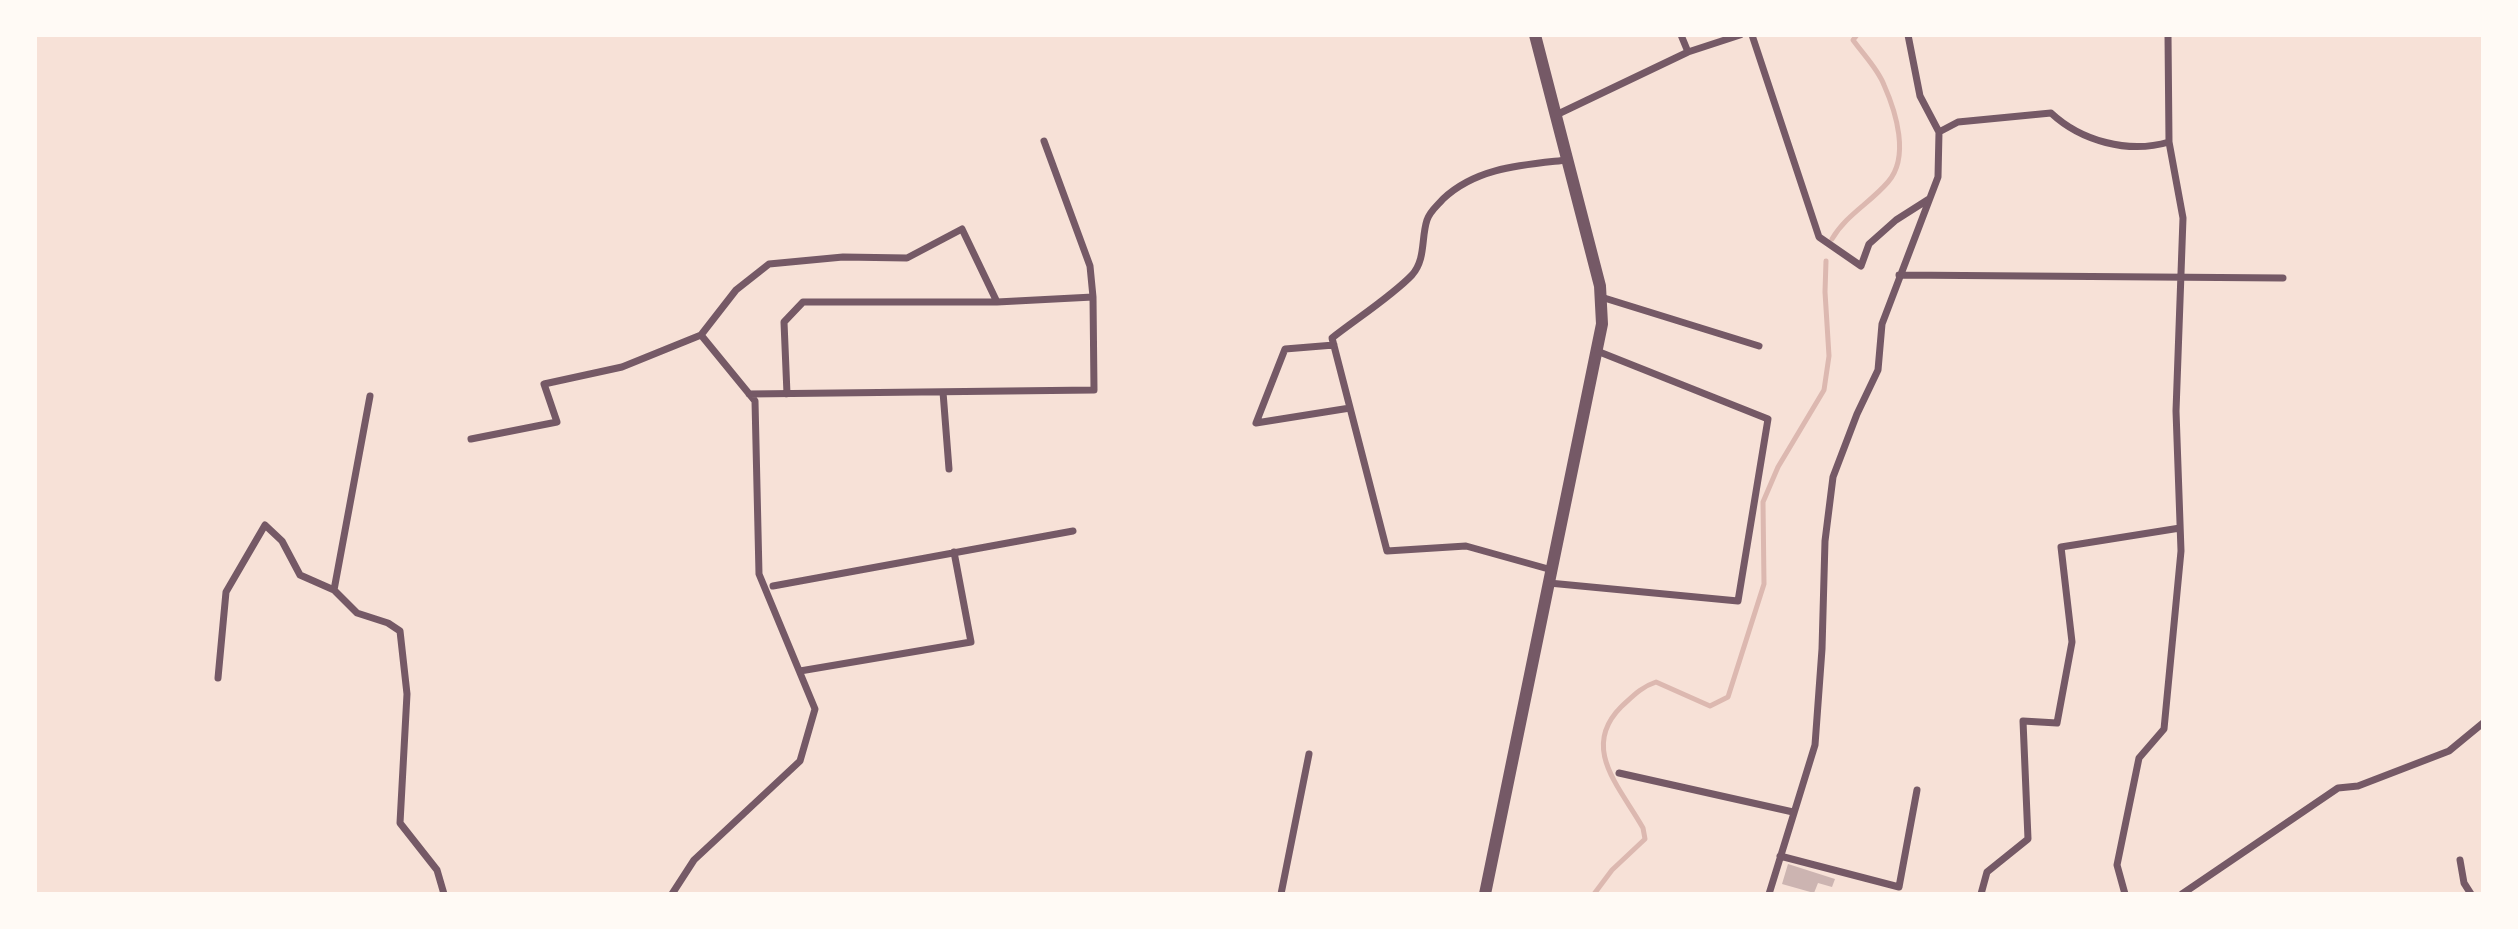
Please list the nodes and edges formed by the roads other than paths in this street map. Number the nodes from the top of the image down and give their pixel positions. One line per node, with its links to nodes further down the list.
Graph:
1 (1535, 35): 8 (street)
2 (1681, 35): 7 (street)
3 (1740, 35): 7 (street)
4 (1752, 35): 13 (street)
5 (1908, 35): 9 (street)
6 (2168, 35): 11 (street)
7 (1688, 52): 8 (street)
8 (1556, 115): 12 (street)
9 (1939, 132): 11 (street); 13 (street)
10 (1044, 141): 17 (street)
11 (2169, 142): 15 (street)
12 (1567, 160): 18 (street); 21 (street)
13 (1929, 199): 14 (street)
14 (1899, 275): 15 (street); 43 (street)
15 (2181, 277): 16 (street); 31 (street)
16 (2283, 278)
17 (1093, 297): 19 (street); 24 (street)
18 (1601, 297): 22 (street); 23 (street)
19 (997, 302): 20 (street); 26 (street)
20 (701, 335): 25 (street); 29 (street)
21 (1334, 345): 28 (street); 28 (street)
22 (1759, 346)
23 (1597, 351): 34 (street); 34 (street)
24 (943, 392): 26 (street); 30 (street)
25 (749, 394): 26 (street); 37 (street)
26 (787, 394)
27 (370, 396): 36 (street)
28 (1350, 408): 34 (street)
29 (471, 439)
30 (949, 469)
31 (2180, 528): 51 (street); 52 (street)
32 (1073, 530): 33 (street)
33 (954, 552): 35 (street); 37 (street)
34 (1550, 576): 49 (street)
35 (773, 586)
36 (334, 590): 38 (street); 46 (street)
37 (800, 671): 47 (street)
38 (218, 678)
39 (2483, 723): 53 (street)
40 (1309, 754): 48 (street)
41 (1619, 773): 43 (street)
42 (1917, 790): 44 (street)
43 (1793, 812): 44 (street)
44 (1780, 856): 50 (street)
45 (2460, 860): 54 (street)
46 (444, 894)
47 (672, 894)
48 (1281, 894)
49 (1485, 894)
50 (1769, 894)
51 (1981, 894)
52 (2124, 894)
53 (2182, 894)
54 (2471, 894)

